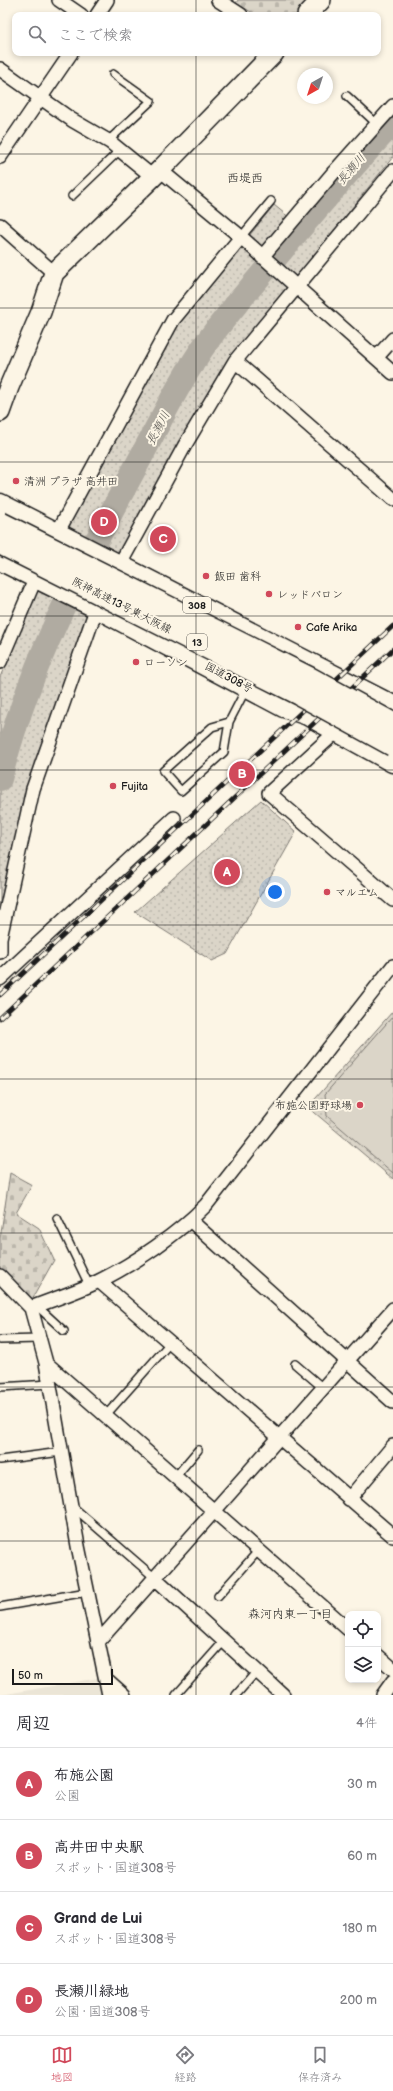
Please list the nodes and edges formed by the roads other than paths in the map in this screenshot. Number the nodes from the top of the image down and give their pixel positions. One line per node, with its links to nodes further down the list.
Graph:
1 (59, 0): 5 (street)
2 (107, 0): 6 (street)
3 (218, 0): 7 (street)
4 (320, 0): 8 (street)
5 (76, 12)
6 (99, 12)
7 (236, 12)
8 (310, 12)
9 (69, 56): 14 (street)
10 (271, 56): 21 (street)
11 (0, 69): 14 (street)
12 (113, 74): 17 (lane)
13 (347, 96): 16 (lane)
14 (40, 98): 17 (street); 19 (street)
15 (393, 106): 16 (street)
16 (377, 124): 26 (street)
17 (108, 141): 18 (street)
18 (120, 150): 21 (street); 22 (lane)
19 (0, 156)
20 (393, 171): 28 (street)
21 (157, 174): 25 (street); 27 (street)
22 (72, 196)
23 (271, 201): 25 (lane)
24 (0, 225): 27 (street)
25 (241, 237): 26 (street); 38 (street)
26 (267, 262): 28 (street)
27 (54, 273): 33 (street)
28 (297, 287): 30 (street); 31 (street)
29 (393, 339): 30 (street)
30 (376, 358): 32 (street)
31 (235, 361): 35 (street); 41 (street)
32 (393, 373)
33 (4, 384): 34 (street)
34 (0, 412)
35 (393, 499)
36 (0, 505): 38 (highway, 308)
37 (0, 523): 49 (highway, 阪神高速13号東大阪線 / 13, bridge)
38 (56, 535): 41 (highway, 308)
39 (0, 543): 51 (highway, 阪神高速13号東大阪線 / 13, bridge)
40 (0, 559): 42 (highway, 国道308号)
41 (119, 566): 44 (highway, 308)
42 (36, 577): 43 (highway, 国道308号); 45 (street)
43 (97, 607): 46 (highway, 国道308号); 55 (street)
44 (267, 641): 46 (lane); 47 (highway, 308)
45 (0, 662)
46 (247, 686): 48 (lane); 50 (highway, 国道308号)
47 (393, 707)
48 (229, 722): 48 (lane)
49 (393, 724)
50 (338, 730): 52 (highway, 国道308号); 54 (street)
51 (393, 745)
52 (393, 761)
53 (174, 818): 57 (street)
54 (391, 895)
55 (0, 952)
56 (393, 966): 59 (street)
57 (0, 979)
58 (57, 1218): 61 (lane)
59 (191, 1221): 61 (street); 68 (street)
60 (0, 1276): 62 (street)
61 (94, 1283): 62 (street); 67 (street)
62 (34, 1307): 64 (lane); 65 (street)
63 (393, 1309): 68 (street)
64 (64, 1331)
65 (39, 1339): 66 (lane); 69 (street)
66 (0, 1340)
67 (170, 1343): 75 (lane); 76 (street)
68 (347, 1361): 73 (street); 74 (street)
69 (46, 1363): 71 (street); 75 (street)
70 (295, 1364): 73 (lane)
71 (50, 1384): 72 (lane); 79 (street)
72 (0, 1387)
73 (323, 1388): 76 (street)
74 (393, 1402)
75 (106, 1416): 81 (street)
76 (279, 1438): 82 (street); 84 (street)
77 (393, 1446): 82 (street)
78 (198, 1450): 81 (lane)
79 (61, 1452): 80 (lane); 83 (street)
80 (0, 1460)
81 (176, 1476): 84 (street)
82 (349, 1499): 85 (street)
83 (70, 1504): 87 (lane); 88 (street)
84 (215, 1510): 86 (street); 87 (street)
85 (392, 1532)
86 (259, 1550): 89 (lane); 91 (street)
87 (155, 1578): 92 (street); 93 (street)
88 (88, 1592): 90 (lane); 93 (street)
89 (218, 1596)
90 (0, 1607)
91 (345, 1626)
92 (224, 1641): 96 (street); 101 (lane)
93 (98, 1642): 97 (street)
94 (381, 1659): 95 (street)
95 (393, 1669)
96 (257, 1671): 102 (lane); 103 (street)
97 (106, 1679): 99 (street); 100 (street)
98 (393, 1681): 104 (street)
99 (109, 1695)
100 (124, 1695)
101 (176, 1695)
102 (236, 1695)
103 (283, 1695)
104 (382, 1695)

